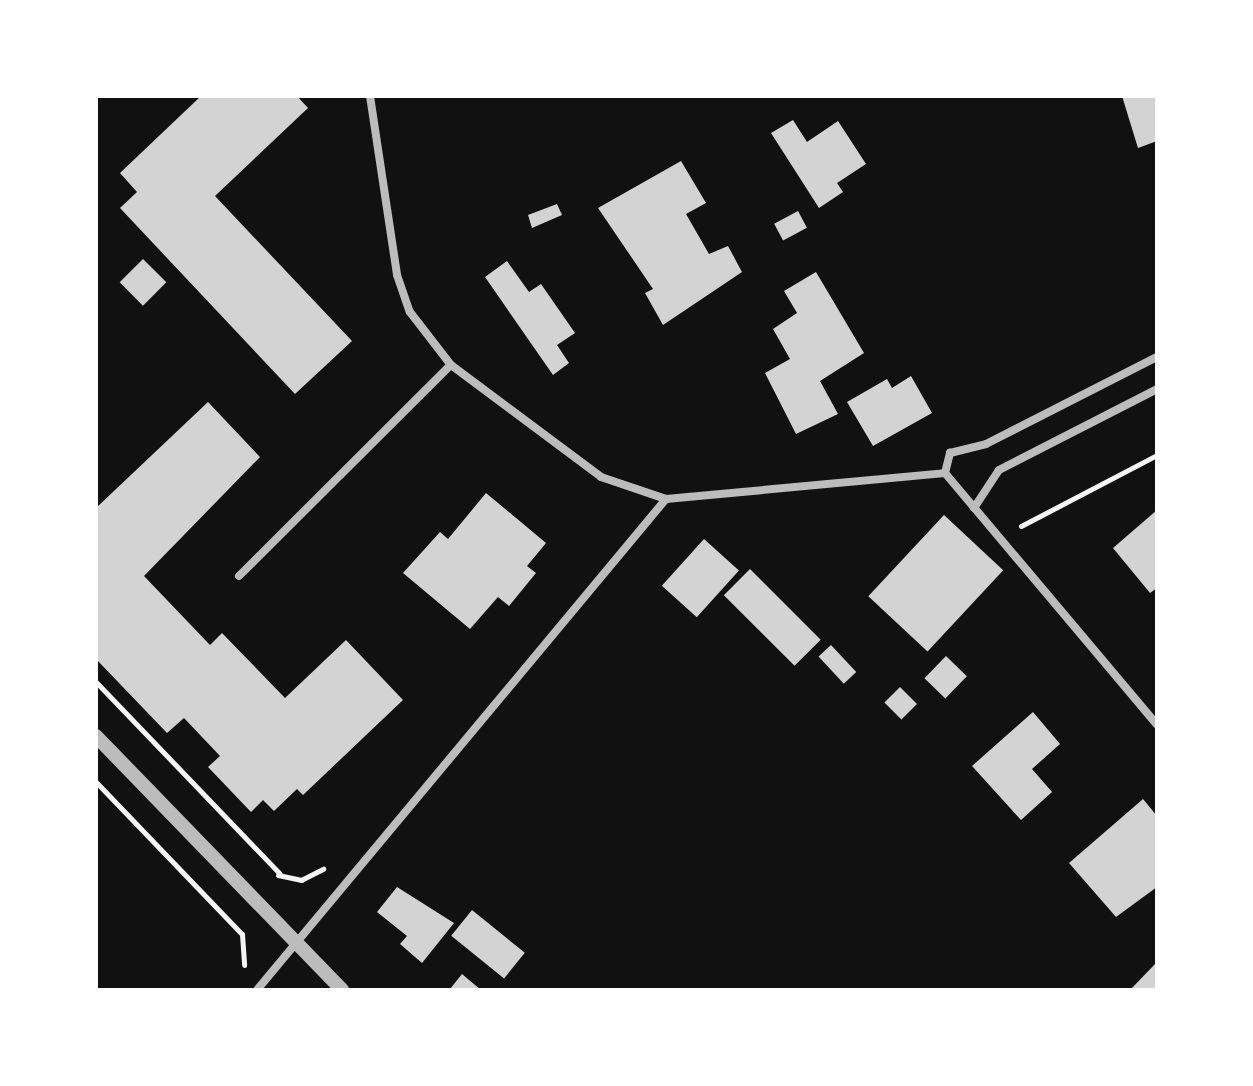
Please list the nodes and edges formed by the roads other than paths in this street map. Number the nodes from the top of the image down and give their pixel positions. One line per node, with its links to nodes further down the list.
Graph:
1 (370, 96): 3 (street)
2 (1157, 357): 5 (street)
3 (451, 365): 6 (street); 8 (street)
4 (1157, 389): 7 (street)
5 (945, 473): 6 (street); 7 (street)
6 (666, 499): 11 (street)
7 (974, 508): 9 (street)
8 (239, 576)
9 (1157, 725)
10 (96, 736): 11 (street)
11 (297, 942): 12 (street); 13 (street)
12 (257, 990)
13 (342, 990)

